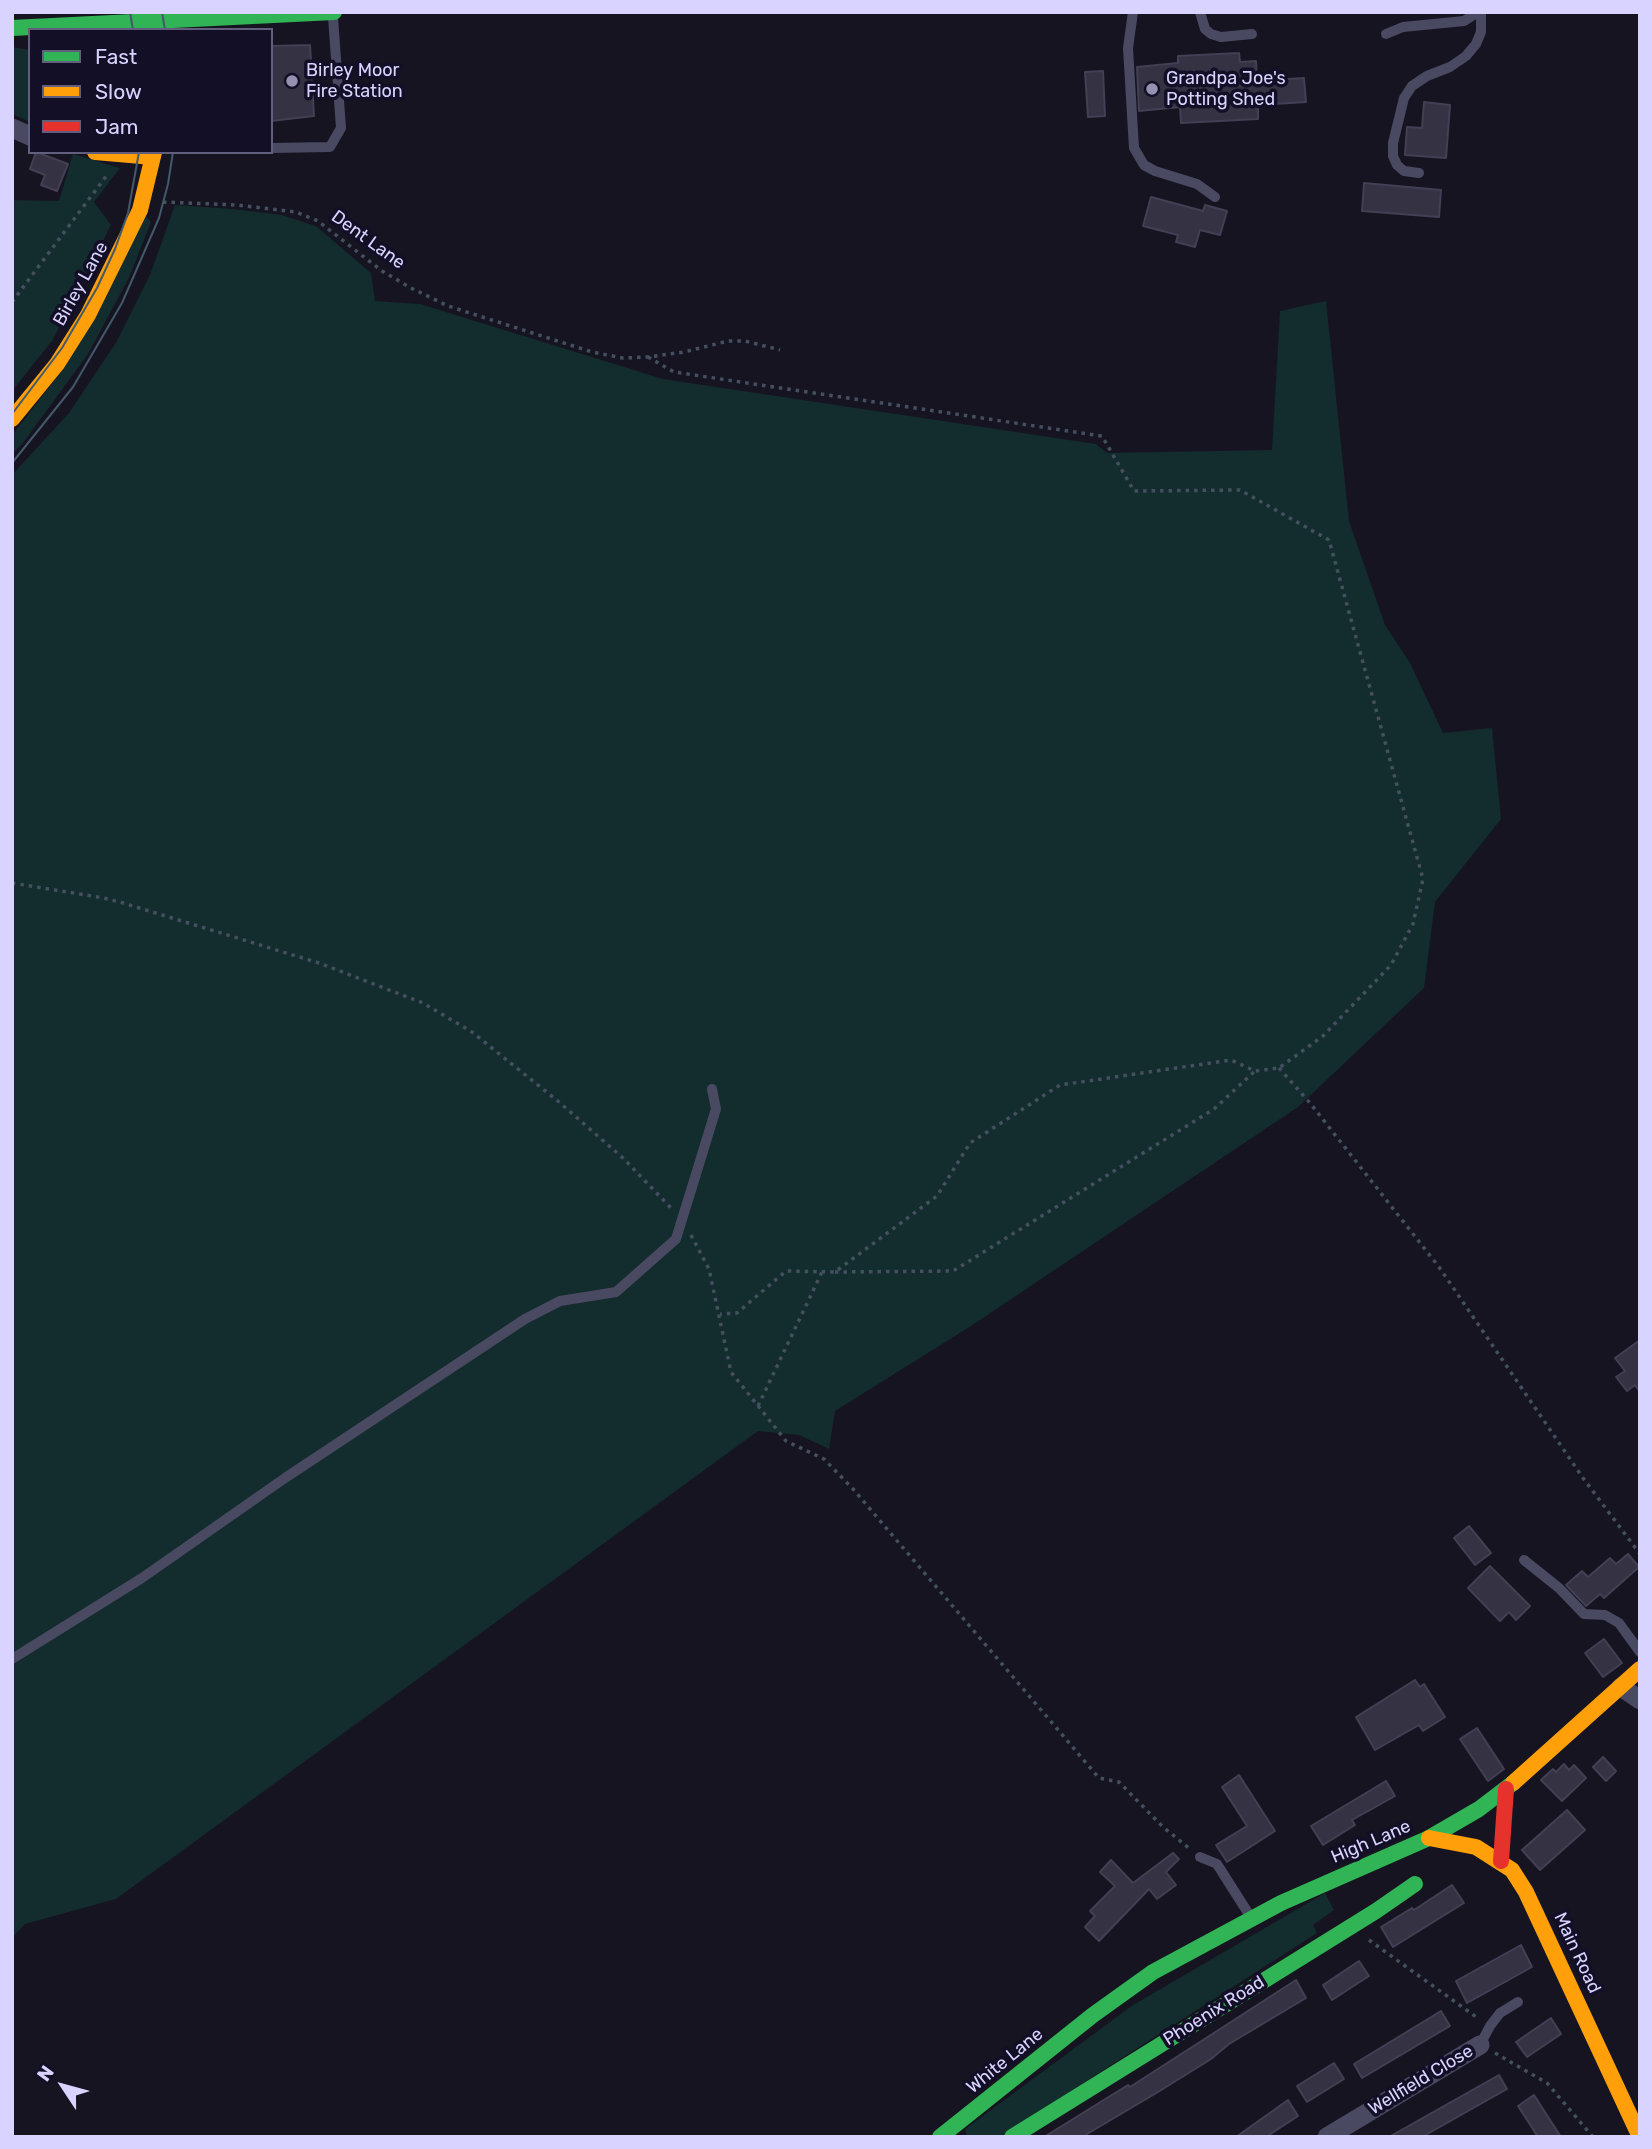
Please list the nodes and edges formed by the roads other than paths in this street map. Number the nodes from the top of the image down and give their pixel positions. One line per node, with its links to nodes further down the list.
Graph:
1 (72, 12): 9 (street)
2 (333, 12): 8 (street); 15 (lane)
3 (1133, 12): 19 (lane)
4 (1200, 12): 11 (lane)
5 (1479, 12): 12 (lane); 18 (lane)
6 (140, 21): 7 (street); 9 (street)
7 (157, 21): 8 (street)
8 (247, 23)
9 (34, 26): 10 (street)
10 (12, 28)
11 (1252, 34)
12 (1386, 34)
13 (12, 128): 14 (street)
14 (28, 135)
15 (273, 148)
16 (134, 154): 17 (street)
17 (153, 155): 20 (street, Birley Lane)
18 (1419, 173)
19 (1215, 197)
20 (12, 419)
21 (712, 1089): 24 (lane)
22 (1524, 1560): 23 (lane)
23 (1640, 1652)
24 (12, 1658)
25 (1640, 1669): 26 (street, High Lane)
26 (1621, 1687): 27 (street); 28 (street, High Lane)
27 (1640, 1700)
28 (1506, 1789): 29 (street, High Lane); 31 (street)
29 (1429, 1838): 31 (street, Main Road); 33 (street, High Lane)
30 (1200, 1857): 33 (lane)
31 (1502, 1861): 40 (street, Main Road)
32 (1415, 1884): 38 (street, Phoenix Road)
33 (1252, 1919): 35 (street, High Lane)
34 (1518, 2002): 36 (lane)
35 (1093, 2015): 37 (street, White Lane)
36 (1480, 2045): 39 (street, Wellfield Close)
37 (948, 2134)
38 (1012, 2137)
39 (1327, 2137)
40 (1640, 2137)

